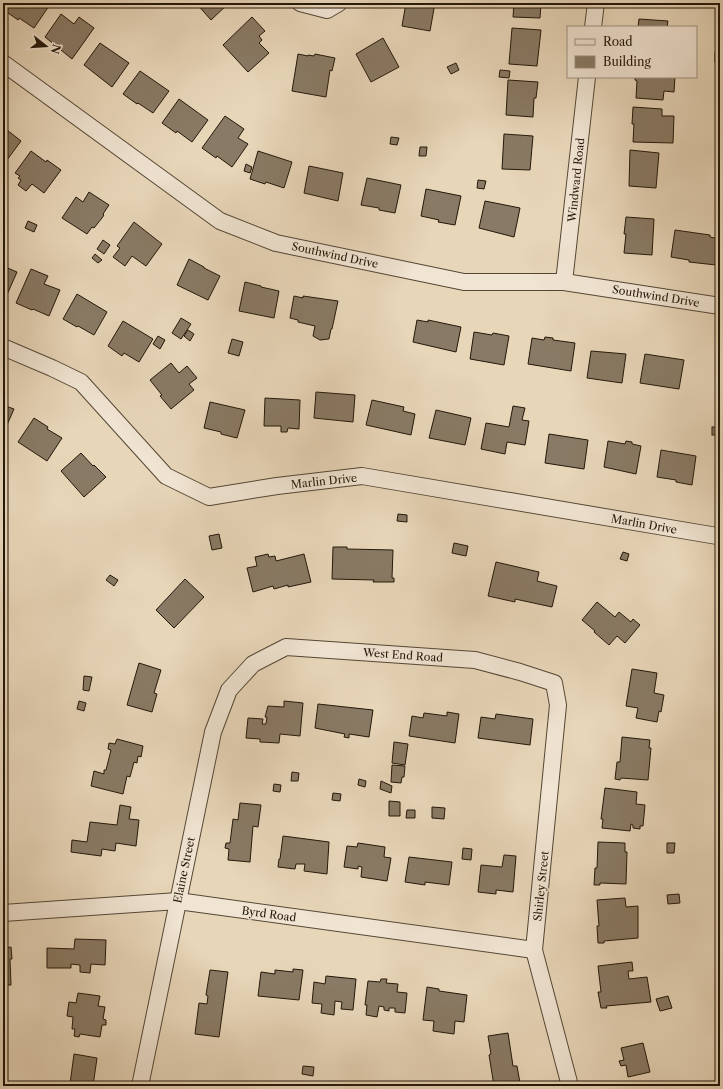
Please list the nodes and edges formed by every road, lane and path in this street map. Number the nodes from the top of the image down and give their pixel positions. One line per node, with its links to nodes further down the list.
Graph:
1 (300, 3): 2 (street)
2 (340, 3)
3 (596, 3): 4 (street)
4 (593, 26)
5 (3, 63): 7 (street, Southwind Drive)
6 (587, 78): 7 (street, Windward Road)
7 (564, 282): 8 (street, Southwind Drive)
8 (720, 306)
9 (3, 347): 10 (street, Marlin Drive)
10 (720, 535)
11 (253, 664): 12 (street, West End Road); 13 (street, Elaine Street)
12 (554, 683): 15 (street, Shirley Street)
13 (178, 901): 14 (street, Byrd Road); 15 (street, Byrd Road); 16 (street, Elaine Street)
14 (3, 913)
15 (534, 950): 17 (street, Shirley Street)
16 (140, 1086)
17 (570, 1086)

